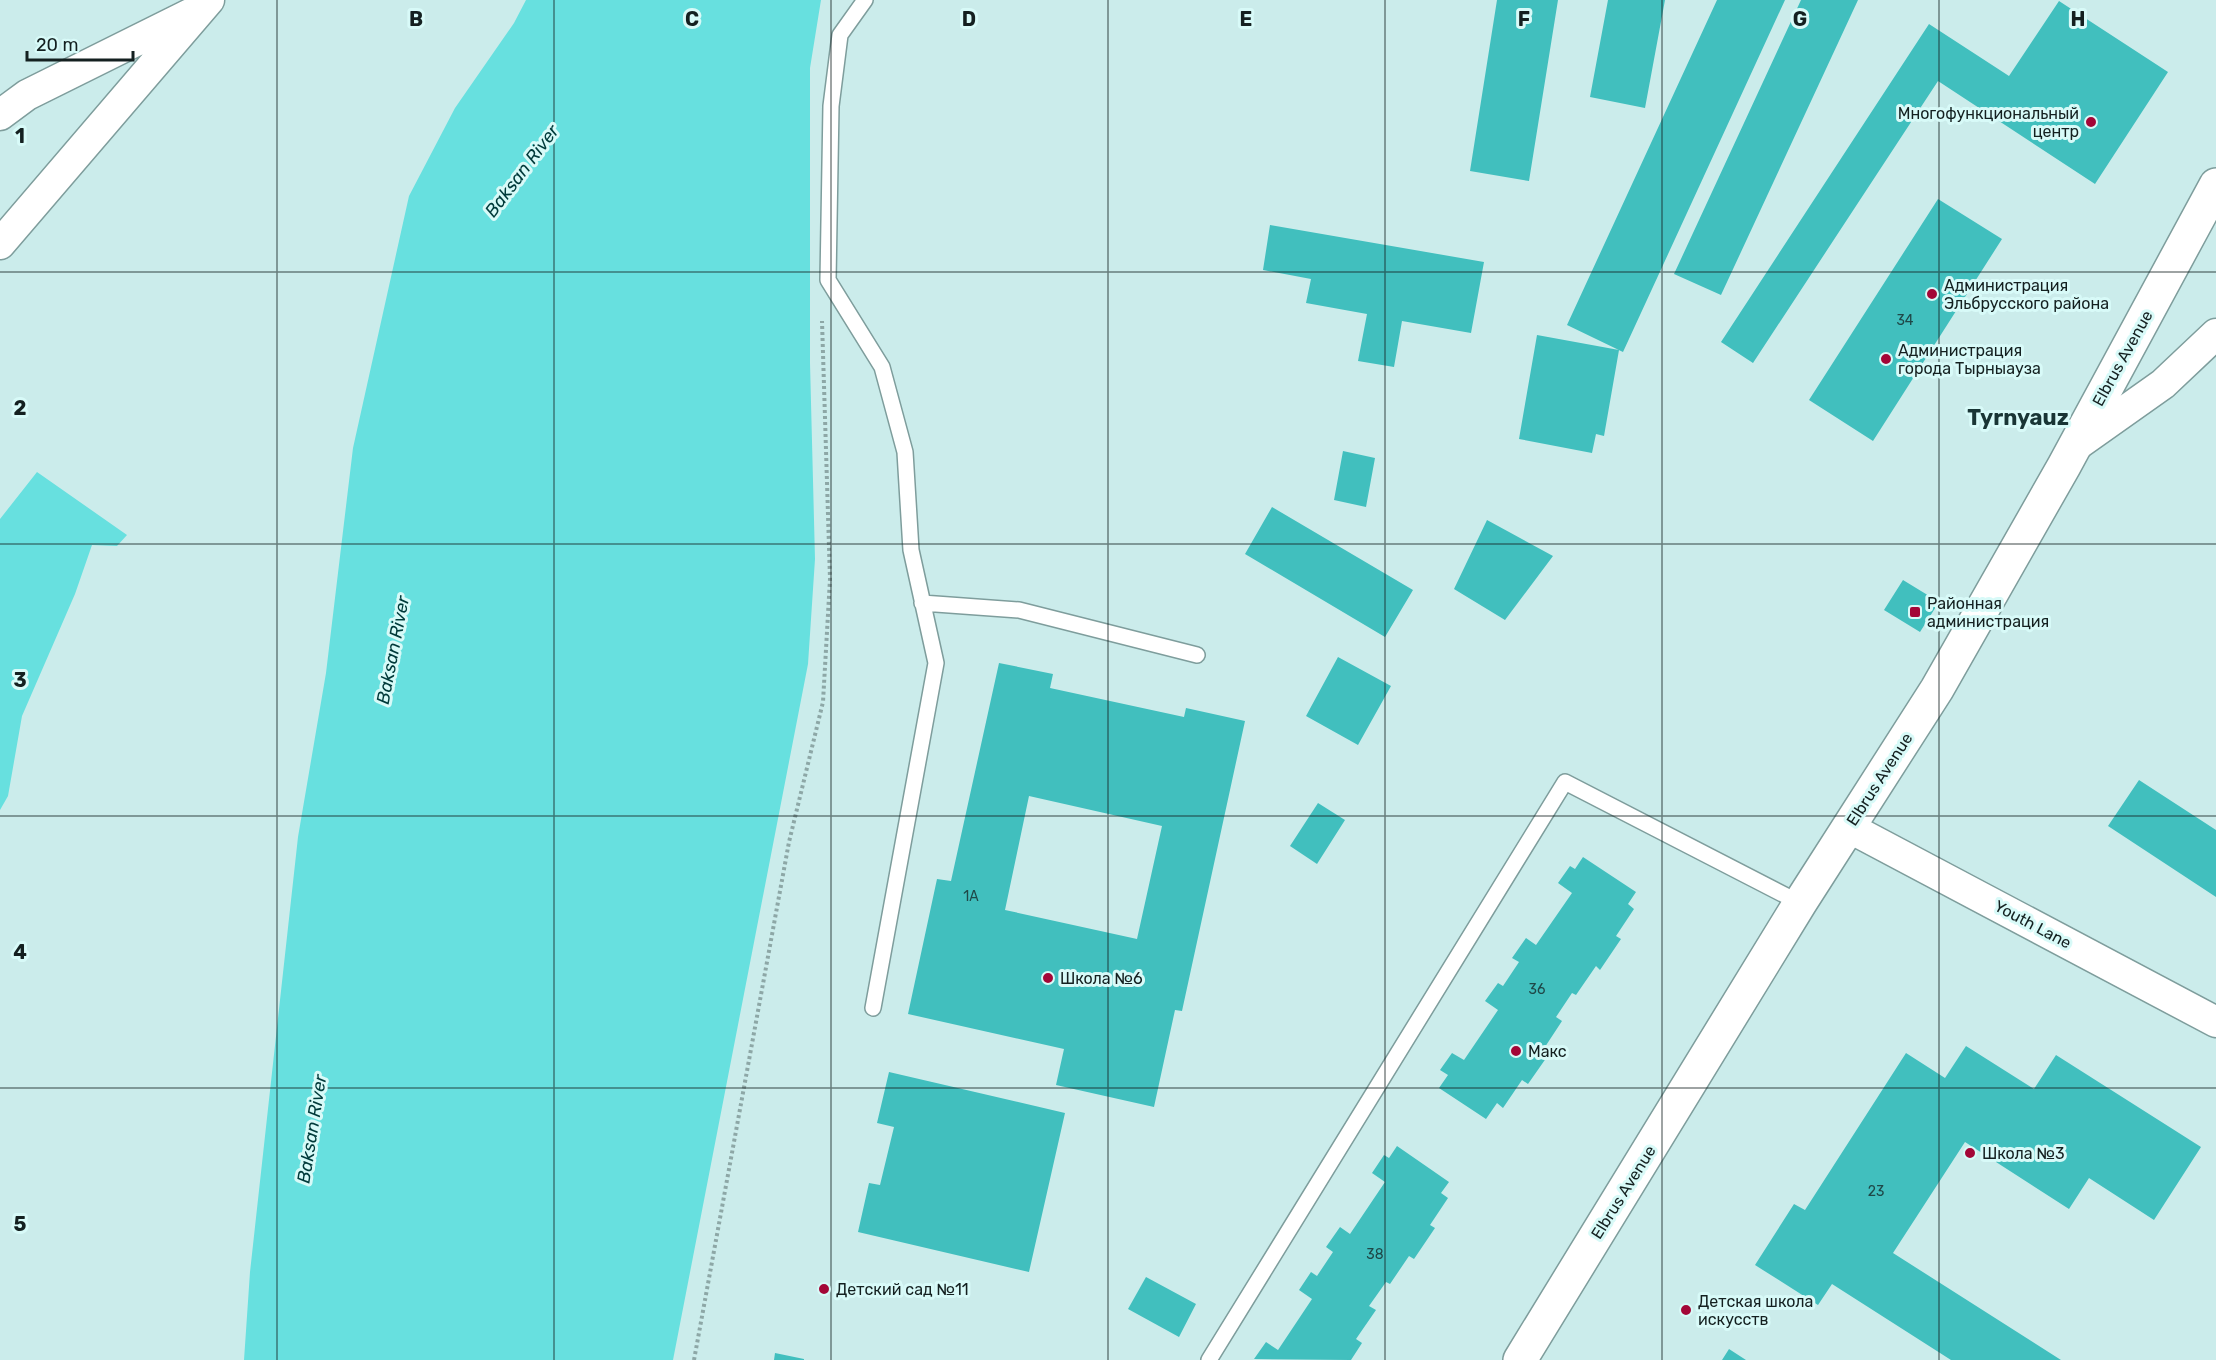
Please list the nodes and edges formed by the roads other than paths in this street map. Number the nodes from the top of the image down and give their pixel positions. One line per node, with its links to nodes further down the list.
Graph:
1 (865, 0): 8 (lane)
2 (205, 4): 3 (street); 5 (street)
3 (0, 115)
4 (2216, 185): 7 (main road, Elbrus Avenue)
5 (0, 244)
6 (2216, 334): 7 (street)
7 (2074, 447): 10 (main road, Elbrus Avenue)
8 (922, 603): 9 (lane); 12 (lane)
9 (1197, 655)
10 (1848, 827): 11 (main road, Elbrus Avenue); 13 (street, Youth Lane)
11 (1800, 903): 14 (lane); 15 (main road, Elbrus Avenue)
12 (873, 1008)
13 (2216, 1023)
14 (1209, 1360)
15 (1520, 1360)

